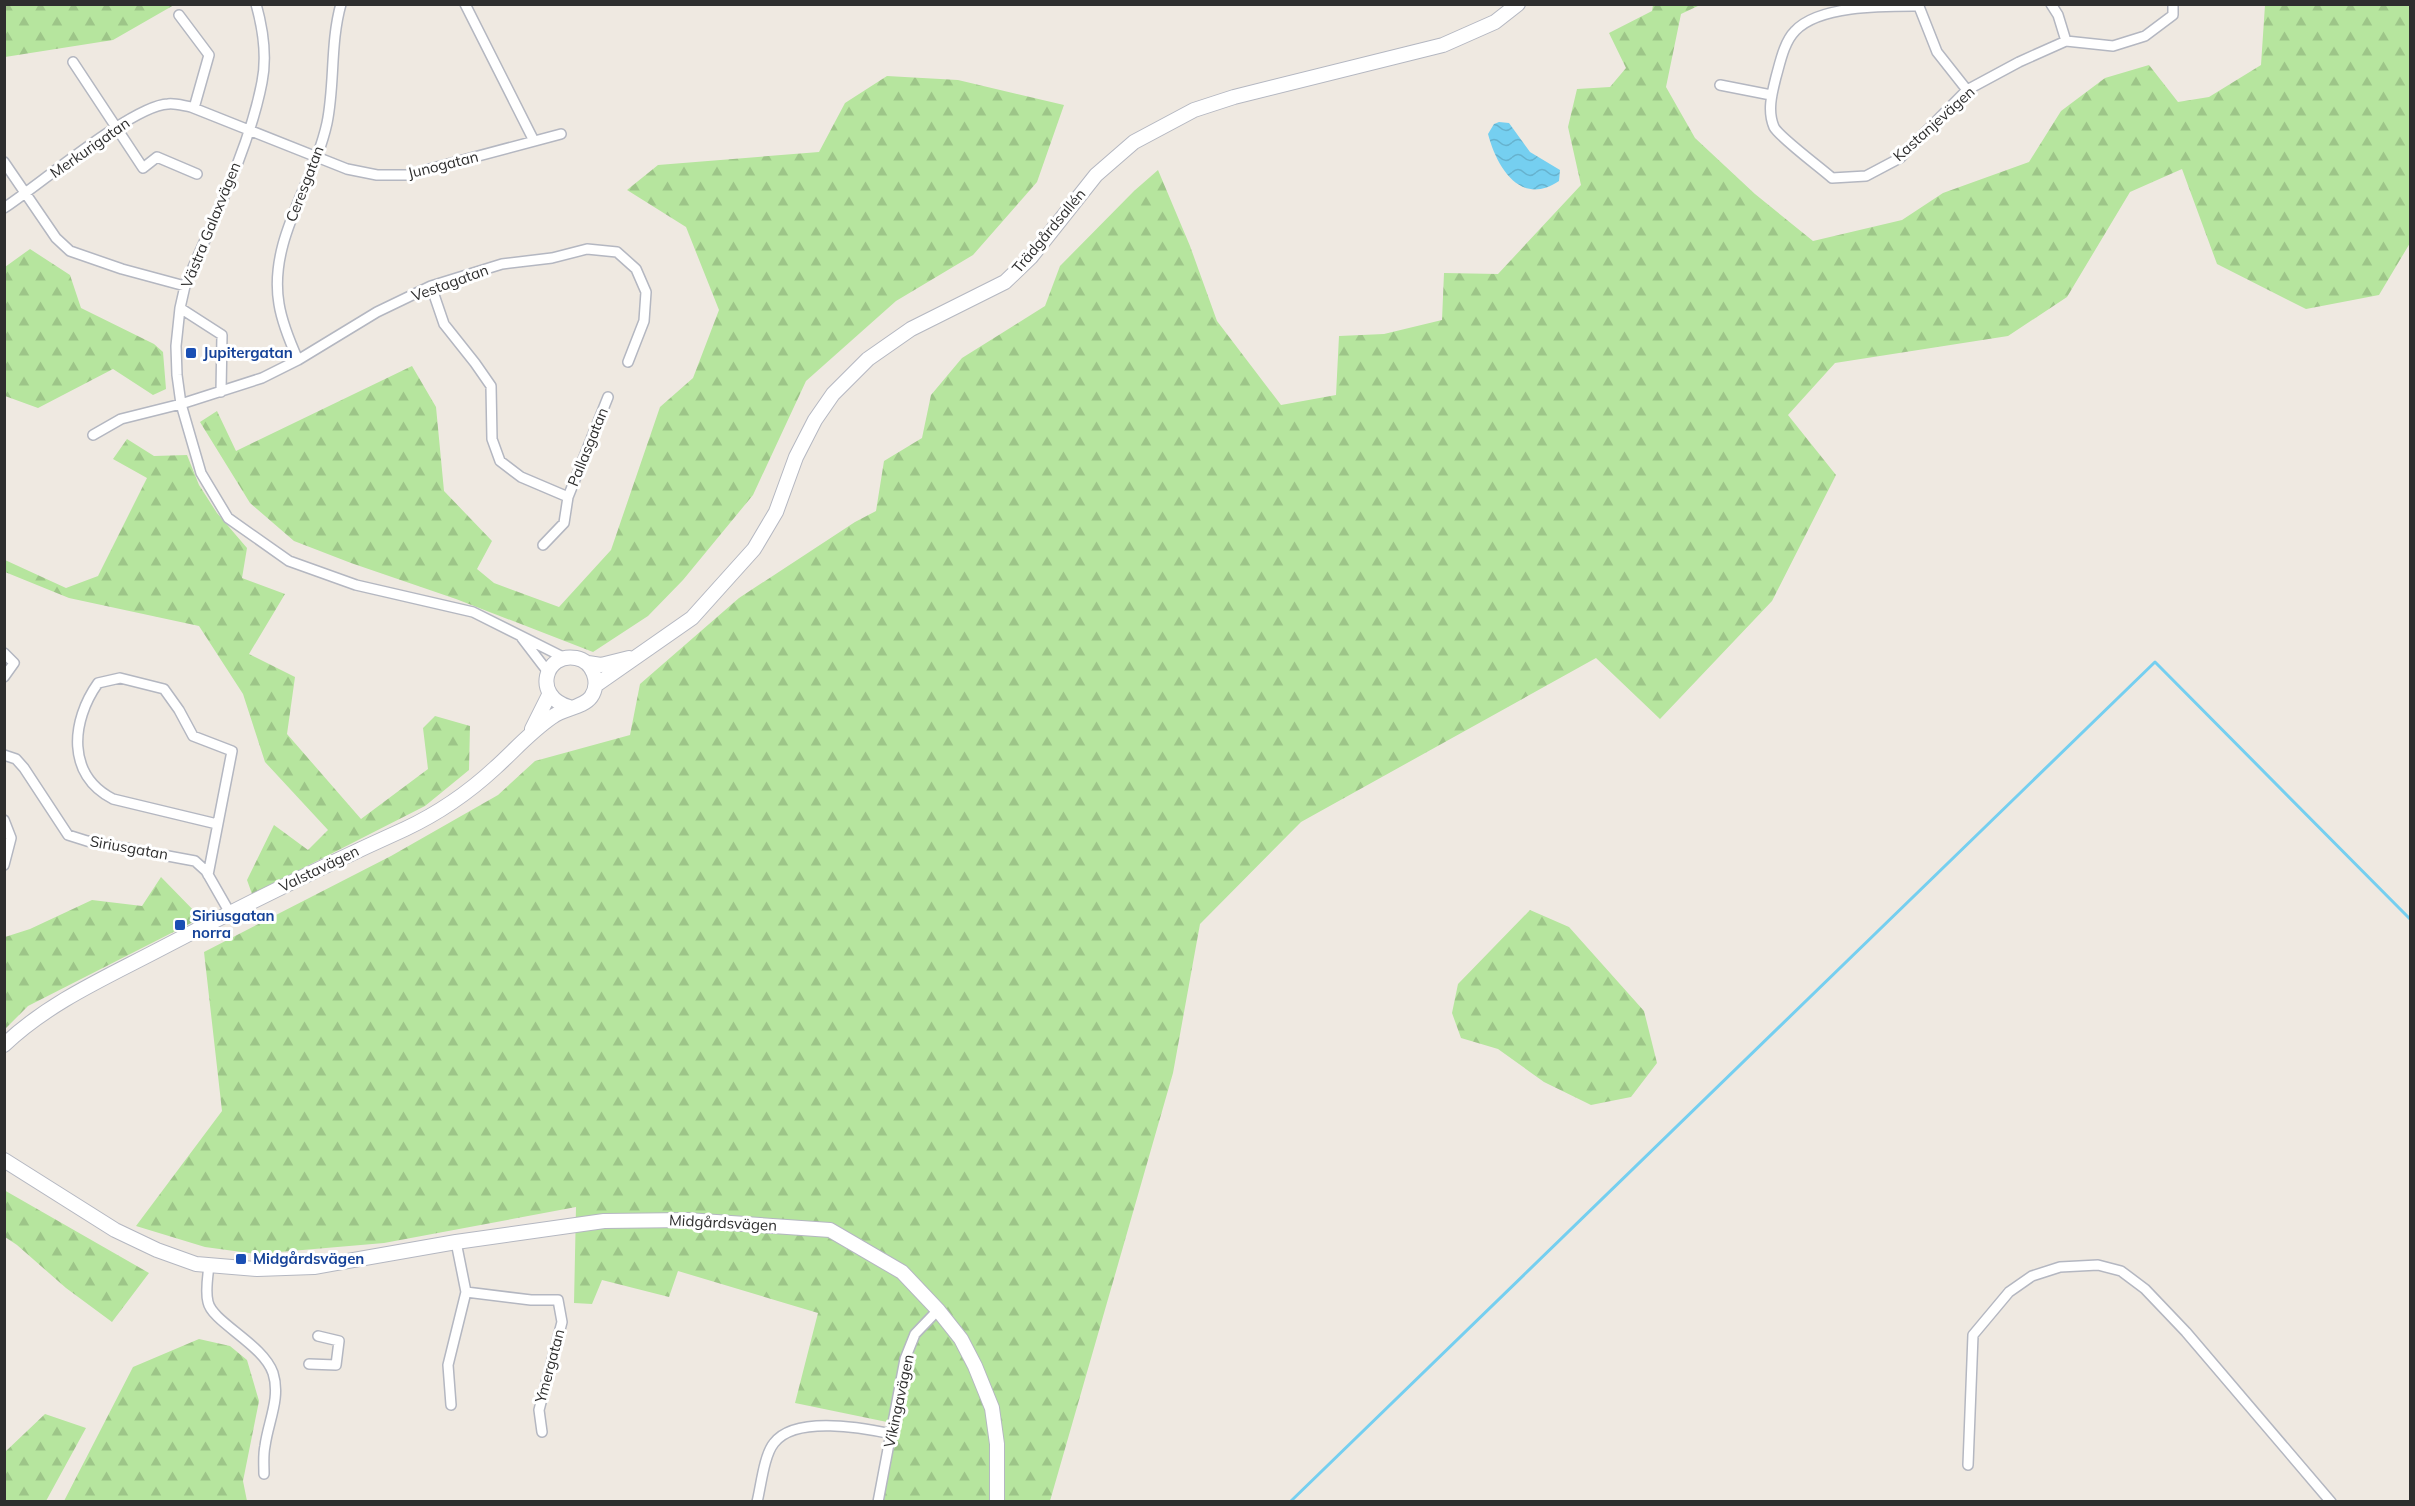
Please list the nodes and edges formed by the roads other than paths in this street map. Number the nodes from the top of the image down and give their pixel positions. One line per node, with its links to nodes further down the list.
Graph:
1 (256, 4): 16 (street, Västra Galaxvägen)
2 (340, 4): 19 (street, Ceresgatan)
3 (465, 4): 18 (street)
4 (1518, 4): 37 (street, Trädgårdsallén)
5 (2051, 4): 9 (street)
6 (2173, 4): 9 (street)
7 (1918, 5): 12 (street); 13 (street, Kastanjevägen)
8 (178, 15): 14 (street)
9 (2066, 41): 12 (street, Kastanjevägen)
10 (73, 62): 15 (street)
11 (1720, 85): 13 (street)
12 (1967, 90): 13 (street, Kastanjevägen)
13 (1771, 95)
14 (194, 108): 15 (street, Merkurigatan); 16 (street, Merkurigatan)
15 (117, 127): 21 (street); 22 (street, Merkurigatan)
16 (250, 129): 19 (street, Junogatan); 24 (street, Västra Galaxvägen)
17 (561, 134): 18 (street, Junogatan)
18 (534, 141): 19 (street, Junogatan)
19 (317, 156): 27 (street, Ceresgatan)
20 (4, 162): 22 (street)
21 (197, 174)
22 (26, 193): 23 (street, Merkurigatan); 24 (street)
23 (4, 208)
24 (185, 286): 26 (street, Västra Galaxvägen)
25 (431, 286): 27 (street, Vestagatan); 28 (street, Vestagatan); 33 (street, Pallasgatan)
26 (180, 308): 29 (street); 31 (street, Västra Galaxvägen)
27 (298, 360): 29 (street, Vestagatan)
28 (628, 362)
29 (220, 392): 31 (street, Vestagatan)
30 (608, 397): 33 (street, Pallasgatan)
31 (181, 404): 32 (street); 35 (street, Västra Galaxvägen)
32 (93, 435)
33 (568, 497): 34 (street, Pallasgatan)
34 (543, 545)
35 (518, 634): 38 (street, Västra Galaxvägen); 40 (street, Västra Galaxvägen)
36 (4, 653): 41 (street)
37 (639, 655): 39 (street, Trädgårdsallén); 42 (street, Trädgårdsallén)
38 (565, 658): 39 (street); 40 (street)
39 (588, 663): 42 (street)
40 (548, 672): 43 (street)
41 (4, 677)
42 (596, 685): 44 (street, Valstavägen)
43 (549, 695): 44 (street); 45 (street, Valstavägen)
44 (569, 707): 45 (street, Valstavägen)
45 (529, 733): 51 (street, Valstavägen)
46 (4, 755): 50 (street, Siriusgatan)
47 (4, 820): 49 (street)
48 (217, 824): 48 (street); 50 (street)
49 (4, 865)
50 (208, 875): 51 (street, Siriusgatan)
51 (230, 913): 52 (street, Valstavägen)
52 (4, 1046)
53 (8, 1164): 55 (street, Midgårdsvägen)
54 (456, 1242): 55 (street, Midgårdsvägen); 56 (street); 57 (street, Midgårdsvägen)
55 (209, 1265): 64 (street)
56 (466, 1292): 60 (street); 61 (street, Ymergatan)
57 (938, 1310): 62 (street, Vikingavägen); 67 (street, Midgårdsvägen)
58 (318, 1336): 59 (street)
59 (309, 1364)
60 (452, 1405)
61 (542, 1432)
62 (892, 1434): 65 (street); 66 (street, Vikingavägen)
63 (1968, 1465): 68 (street)
64 (264, 1474)
65 (757, 1502)
66 (878, 1502)
67 (997, 1502)
68 (2331, 1502)

